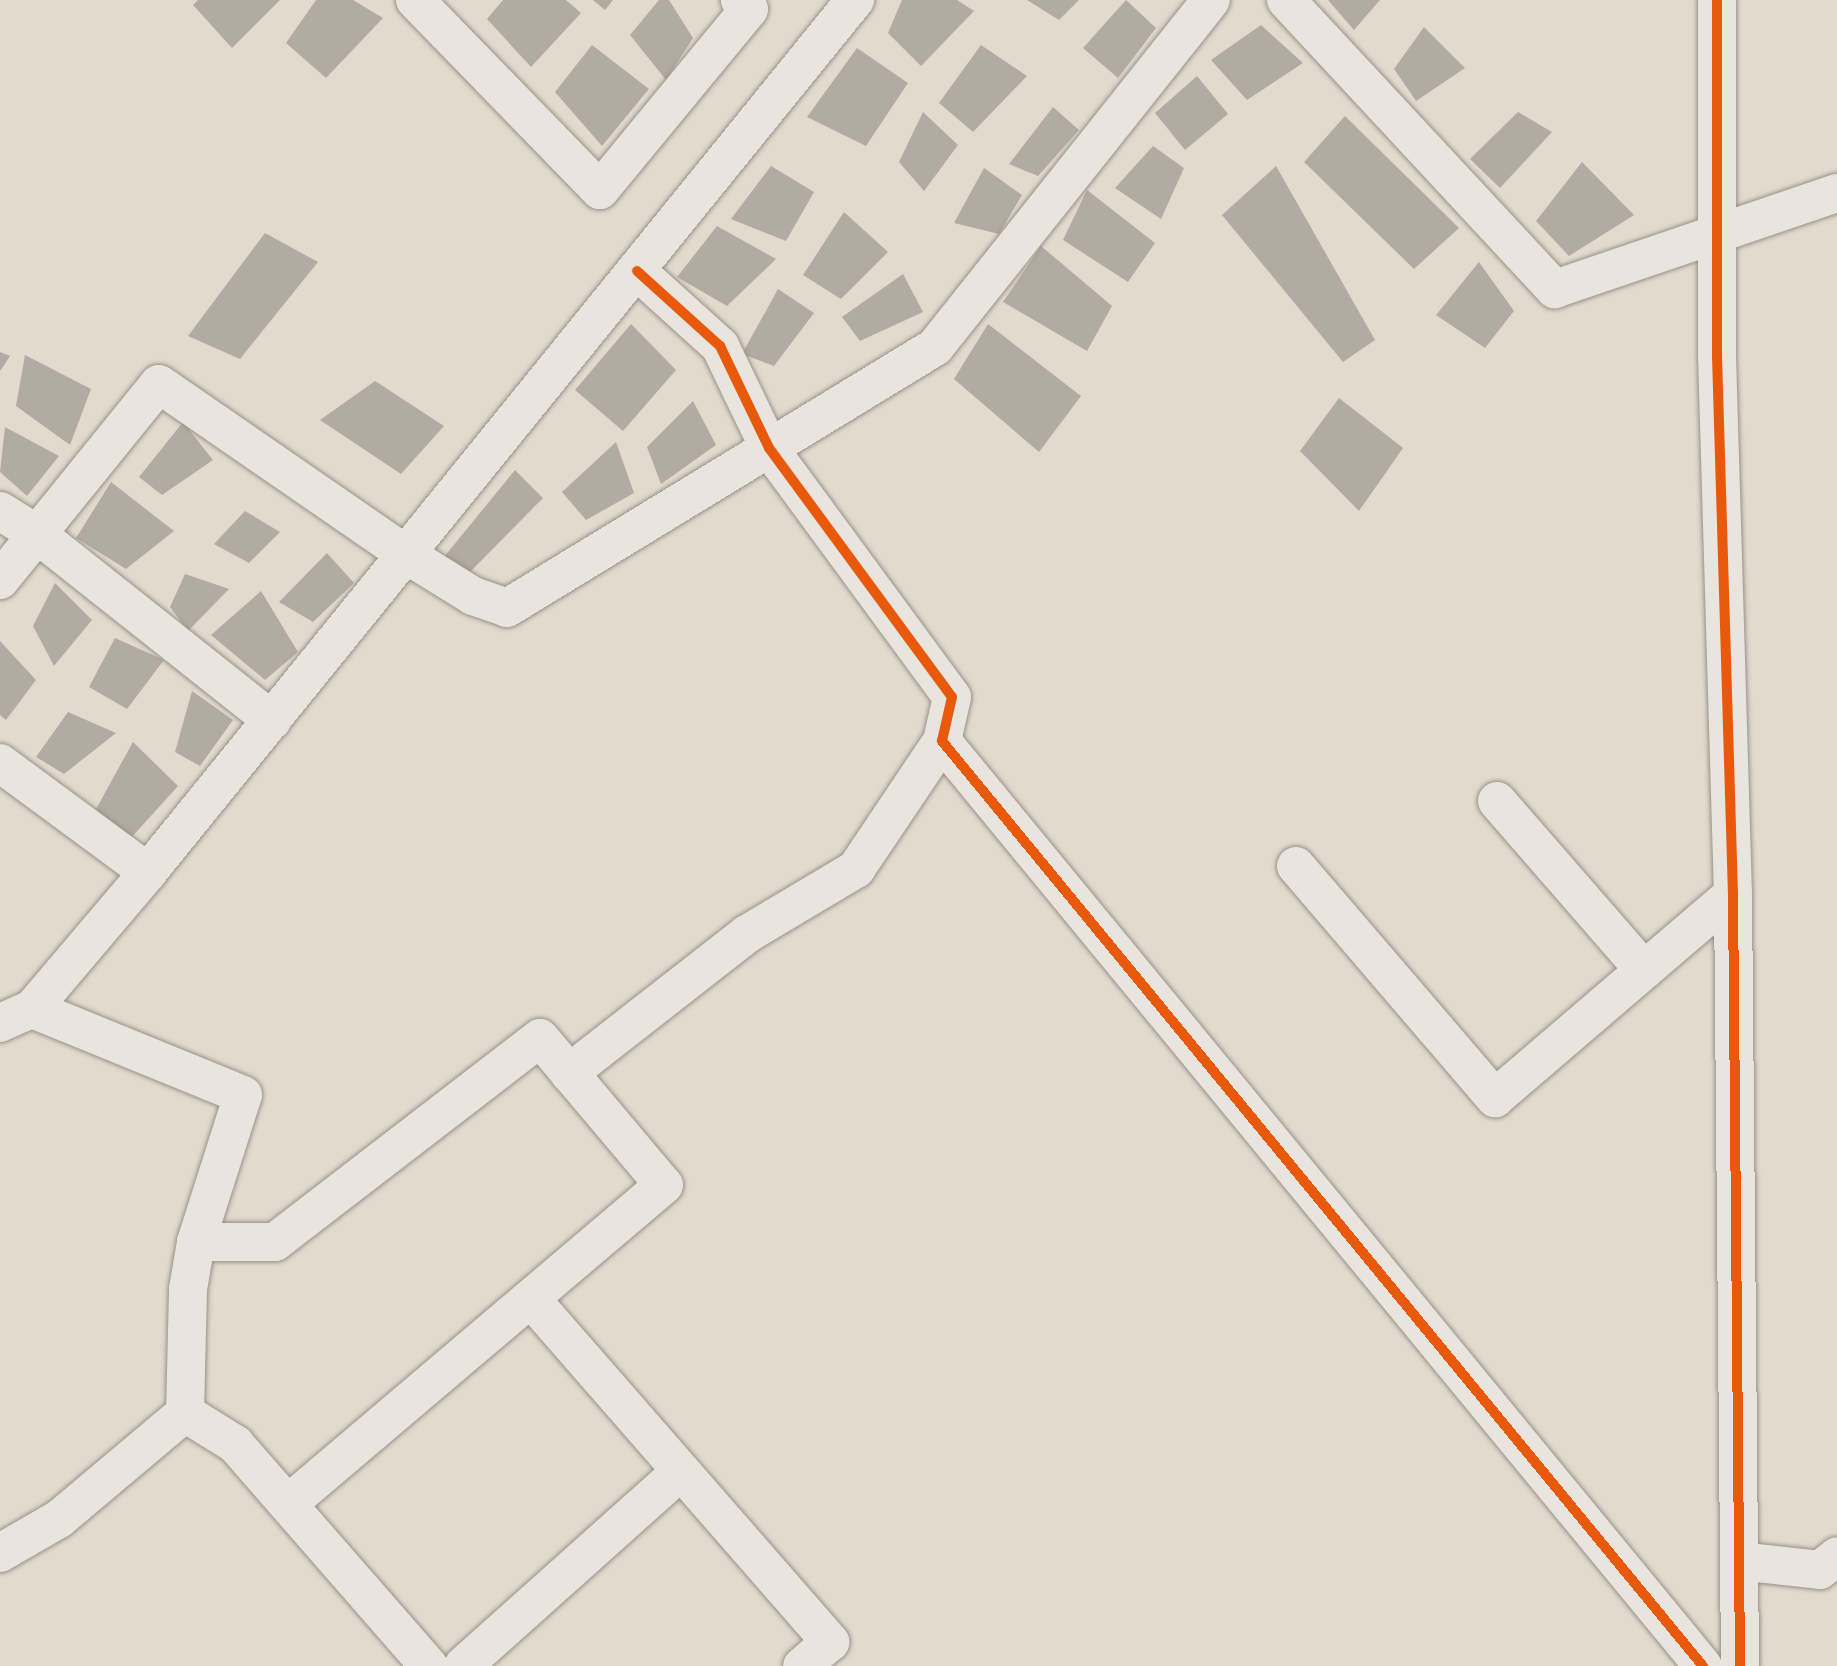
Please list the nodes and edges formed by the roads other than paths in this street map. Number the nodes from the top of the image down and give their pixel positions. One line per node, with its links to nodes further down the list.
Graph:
1 (415, 0): 2 (street)
2 (740, 0)
3 (855, 0): 9 (street)
4 (1211, 0): 10 (street)
5 (1286, 0): 8 (street)
6 (1717, 0): 8 (street)
7 (1837, 193): 8 (street)
8 (1718, 235): 21 (street)
9 (638, 271): 10 (street); 13 (street)
10 (769, 448): 13 (street); 16 (street)
11 (0, 512): 12 (street)
12 (37, 534): 13 (street); 14 (street); 15 (street)
13 (407, 555): 15 (street)
14 (0, 580)
15 (272, 720): 20 (street)
16 (942, 741): 24 (street); 36 (street)
17 (0, 763): 20 (street)
18 (1497, 801): 22 (street)
19 (1296, 866): 22 (street)
20 (148, 872): 23 (street)
21 (1733, 894): 22 (street); 32 (street)
22 (1644, 970)
23 (16, 1016): 25 (street)
24 (569, 1073): 25 (street); 26 (street)
25 (196, 1242): 27 (street)
26 (531, 1300): 28 (street); 29 (street)
27 (185, 1413): 29 (street); 30 (street)
28 (681, 1471): 34 (street); 35 (street)
29 (289, 1503): 33 (street)
30 (0, 1553)
31 (1837, 1556): 32 (street)
32 (1739, 1562): 37 (street)
33 (429, 1666)
34 (463, 1666)
35 (802, 1666)
36 (1703, 1666)
37 (1740, 1666)

